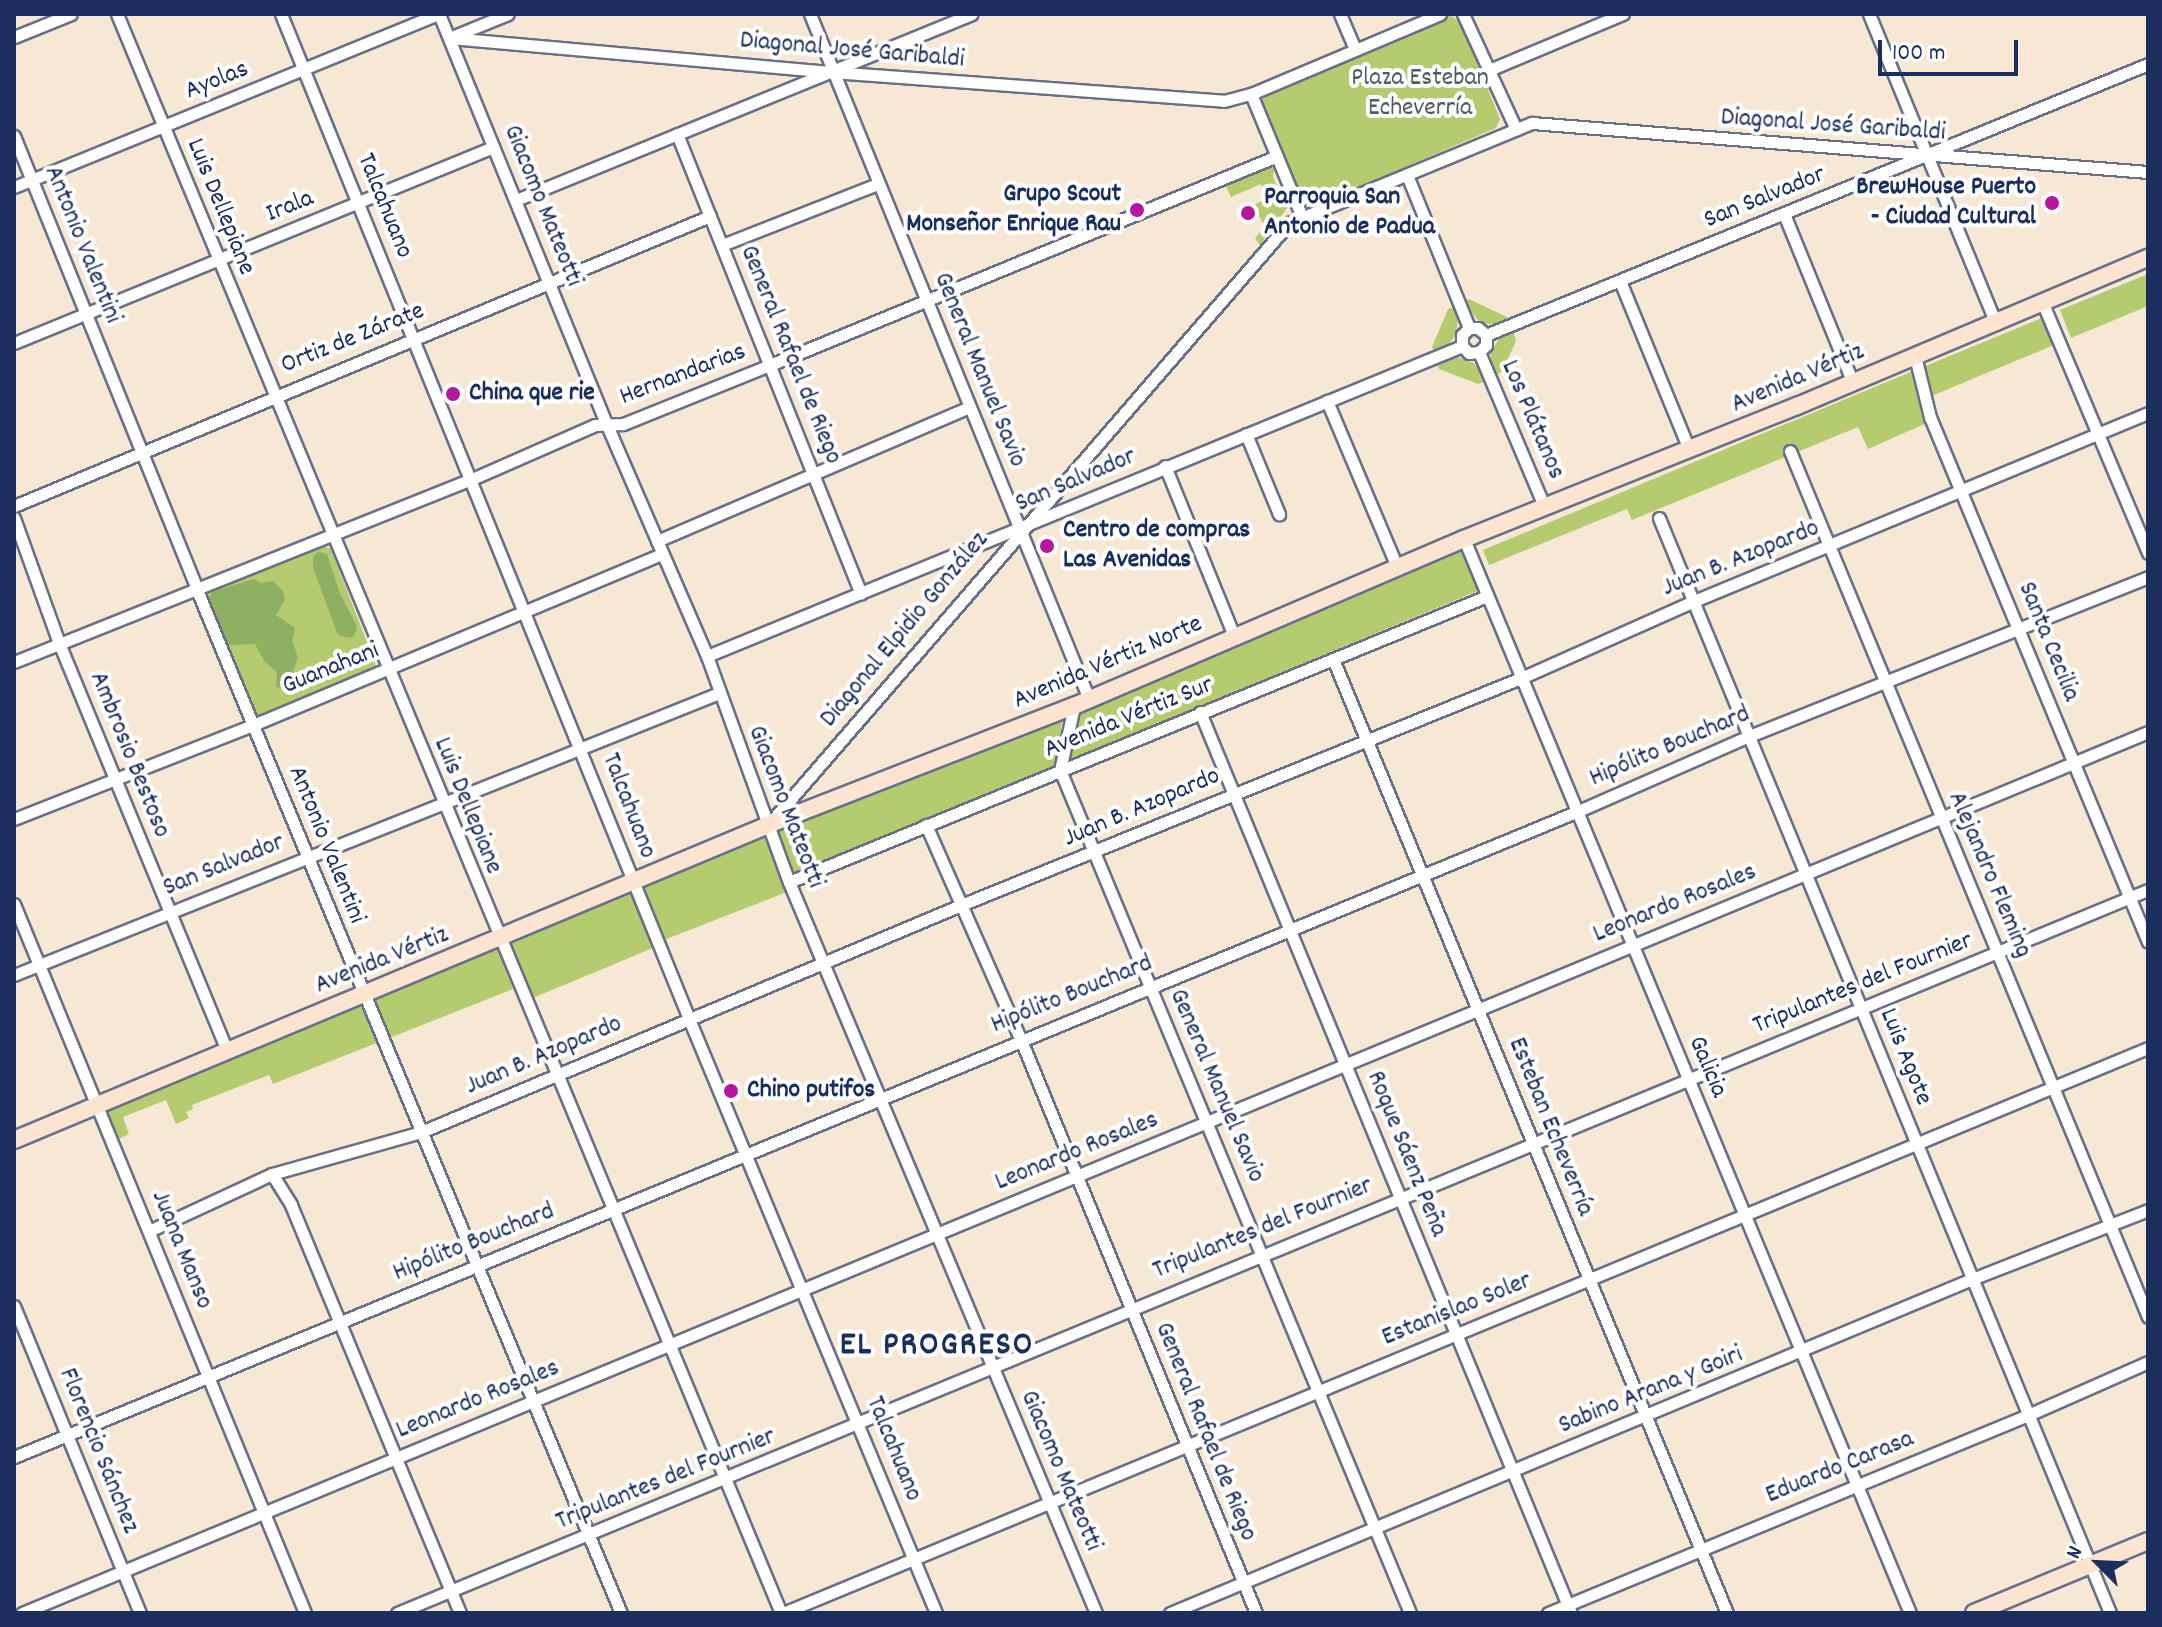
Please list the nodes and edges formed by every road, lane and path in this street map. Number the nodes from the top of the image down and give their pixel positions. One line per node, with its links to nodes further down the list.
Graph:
1 (71, 14): 13 (street)
2 (117, 14): 21 (street, Luis Dellepiane)
3 (281, 14): 17 (street, Talcahuano)
4 (438, 14): 14 (street, Giacomo Mateotti); 17 (street, Ayolas)
5 (508, 14): 14 (street)
6 (810, 14): 19 (street, General Manuel Savio)
7 (971, 14): 19 (street)
8 (1340, 14): 15 (street)
9 (1440, 14): 15 (street)
10 (1463, 14): 18 (street)
11 (1623, 14): 18 (street)
12 (1869, 14): 26 (street)
13 (14, 37)
14 (450, 38): 19 (street, Diagonal José Garibaldi); 25 (street, Giacomo Mateotti)
15 (1355, 50): 20 (street)
16 (2148, 64): 26 (street, San Salvador)
17 (304, 69): 21 (street, Ayolas); 34 (street, Talcahuano)
18 (1489, 70): 22 (street)
19 (832, 72): 20 (street, Diagonal José Garibaldi); 23 (street); 31 (street, General Manuel Savio)
20 (1251, 94): 27 (street)
21 (163, 127): 30 (street, Ayolas); 40 (street, Luis Dellepiane)
22 (1516, 129): 26 (street, Diagonal José Garibaldi); 29 (street)
23 (677, 134): 33 (street); 36 (street, General Rafael de Riego)
24 (14, 136): 30 (street, Antonio Valentini)
25 (493, 147): 33 (street, Giacomo Mateotti); 34 (street, Irala)
26 (1928, 155): 28 (street, Diagonal José Garibaldi); 35 (street, San Salvador); 46 (street)
27 (1277, 156): 37 (street); 43 (street, Hernandarias)
28 (2148, 172)
29 (1407, 175): 37 (street); 47 (street)
30 (32, 180): 32 (street, Ayolas); 45 (street, Antonio Valentini)
31 (878, 184): 38 (street); 43 (street, General Manuel Savio)
32 (14, 187)
33 (516, 200): 42 (street, Giacomo Mateotti)
34 (359, 203): 40 (street, Irala); 49 (street, Talcahuano)
35 (1784, 214): 41 (street, San Salvador); 55 (street)
36 (710, 216): 38 (street, General Rafael de Riego); 42 (street, Ortiz de Zárate)
37 (1302, 217): 75 (street, Diagonal Elpidio González)
38 (722, 245): 54 (street, General Rafael de Riego)
39 (2148, 258): 44 (street, Avenida Vértiz)
40 (219, 260): 45 (street, Irala); 56 (street, Luis Dellepiane)
41 (1620, 281): 48 (street, San Salvador); 63 (street)
42 (549, 282): 49 (street, Ortiz de Zárate); 60 (street, Giacomo Mateotti)
43 (928, 299): 54 (street, Hernandarias); 58 (street, General Manuel Savio)
44 (2043, 304): 46 (street, Avenida Vértiz); 62 (street)
45 (87, 313): 50 (street, Irala); 65 (street, Antonio Valentini)
46 (1996, 324): 53 (street, Avenida Vértiz)
47 (1469, 328): 48 (street); 51 (street)
48 (1486, 335): 52 (street)
49 (414, 337): 56 (street, Ortiz de Zárate); 68 (street, Talcahuano)
50 (14, 343)
51 (1462, 346): 52 (street); 57 (street, San Salvador)
52 (1479, 352): 71 (street, Los Plátanos)
53 (1915, 356): 55 (street, Avenida Vértiz); 69 (street, Santa Cecilia)
54 (770, 365): 60 (street, Hernandarias); 67 (street, General Rafael de Riego)
55 (1852, 381): 63 (street, Avenida Vértiz)
56 (274, 395): 65 (street, Ortiz de Zárate); 76 (street, Luis Dellepiane)
57 (1327, 401): 61 (street, San Salvador); 82 (street)
58 (970, 407): 67 (street); 75 (street, General Manuel Savio)
59 (2148, 413): 62 (street, Juan B. Azopardo)
60 (607, 425): 68 (street, Hernandarias); 78 (street, Giacomo Mateotti)
61 (1246, 434): 66 (street, San Salvador); 72 (street)
62 (2099, 434): 69 (street, Juan B. Azopardo); 80 (street)
63 (1689, 449): 71 (street, Avenida Vértiz)
64 (1790, 451): 79 (street, Alejandro Fleming)
65 (142, 452): 70 (street, Ortiz de Zárate); 84 (street, Antonio Valentini)
66 (1165, 466): 75 (street, San Salvador); 90 (street)
67 (814, 475): 78 (street); 85 (street, General Rafael de Riego)
68 (472, 479): 76 (street, Hernandarias); 88 (street, Talcahuano)
69 (1961, 491): 79 (street, Juan B. Azopardo); 89 (street, Santa Cecilia)
70 (14, 506)
71 (1544, 506): 77 (street, Avenida Vértiz)
72 (1279, 514)
73 (14, 518): 91 (street, Ambrosio Bestoso)
74 (1659, 518): 87 (street, Luis Agote)
75 (1020, 530): 85 (street, San Salvador); 99 (street, General Manuel Savio); 114 (street, Diagonal Elpidio González)
76 (332, 535): 84 (street, Hernandarias); 95 (street, Luis Dellepiane)
77 (1464, 539): 82 (street, Avenida Vértiz Norte); 86 (street, Galicia)
78 (657, 541): 81 (street, Giacomo Mateotti)
79 (1829, 546): 87 (street, Juan B. Azopardo); 97 (street, Alejandro Fleming)
80 (2148, 553)
81 (662, 554): 88 (street, Guanahani); 92 (street, Giacomo Mateotti)
82 (1397, 567): 90 (street, Avenida Vértiz Norte)
83 (2148, 577): 89 (street, Hipólito Bouchard)
84 (197, 590): 91 (street, Hernandarias); 101 (street, Antonio Valentini)
85 (861, 593): 92 (street, San Salvador)
86 (1487, 596): 93 (street, Avenida Vértiz Sur); 96 (street, Galicia)
87 (1694, 601): 96 (street, Juan B. Azopardo); 103 (street, Luis Agote)
88 (526, 612): 95 (street, Guanahani); 105 (street, Talcahuano)
89 (2019, 629): 97 (street, Hipólito Bouchard); 106 (street, Santa Cecilia)
90 (1234, 636): 99 (street, Avenida Vértiz Norte)
91 (59, 643): 94 (street, Hernandarias); 108 (street, Ambrosio Bestoso)
92 (707, 656): 98 (street, Giacomo Mateotti)
93 (1333, 659): 100 (street, Avenida Vértiz Sur); 104 (street, Esteban Echeverría)
94 (14, 662)
95 (387, 670): 101 (street, Guanahani); 110 (street, Luis Dellepiane)
96 (1521, 678): 104 (street, Juan B. Azopardo); 111 (street, Galicia)
97 (1886, 684): 103 (street, Hipólito Bouchard); 112 (street, Alejandro Fleming)
98 (719, 693): 105 (street, San Salvador); 114 (street, Giacomo Mateotti)
99 (1081, 702): 107 (street); 114 (street, Avenida Vértiz Norte)
100 (1200, 712): 107 (street, Avenida Vértiz Sur); 109 (street, Roque Sáenz Peña)
101 (253, 725): 108 (street, Guanahani); 117 (street, Antonio Valentini)
102 (2148, 732): 106 (street, Leonardo Rosales)
103 (1749, 736): 111 (street, Hipólito Bouchard); 119 (street, Luis Agote)
104 (1366, 739): 109 (street, Juan B. Azopardo); 118 (street, Esteban Echeverría)
105 (582, 748): 110 (street, San Salvador); 120 (street, Talcahuano)
106 (2074, 762): 112 (street, Leonardo Rosales); 123 (street, Santa Cecilia)
107 (1060, 770): 115 (street, Avenida Vértiz Sur); 116 (street, General Manuel Savio)
108 (115, 777): 113 (street, Guanahani); 126 (street, Ambrosio Bestoso)
109 (1233, 794): 116 (street, Juan B. Azopardo); 127 (street, Roque Sáenz Peña)
110 (441, 801): 117 (street, San Salvador); 128 (street, Luis Dellepiane)
111 (1576, 812): 118 (street, Hipólito Bouchard); 130 (street, Galicia)
112 (1941, 816): 119 (street, Leonardo Rosales); 131 (street, Alejandro Fleming)
113 (14, 819)
114 (768, 825): 120 (street, Avenida Vértiz); 121 (street, Giacomo Mateotti)
115 (926, 825): 121 (street, Avenida Vértiz Sur); 125 (street, General Rafael de Riego)
116 (1095, 852): 125 (street, Juan B. Azopardo); 135 (street, General Manuel Savio)
117 (307, 856): 126 (street, San Salvador); 136 (street, Antonio Valentini)
118 (1423, 875): 127 (street, Hipólito Bouchard); 137 (street, Esteban Echeverría)
119 (1806, 875): 130 (street, Leonardo Rosales); 138 (street, Luis Agote)
120 (634, 882): 128 (street, Avenida Vértiz); 139 (street, Talcahuano)
121 (789, 882): 132 (street, Giacomo Mateotti)
122 (2148, 890): 123 (street, Tripulantes del Fournier)
123 (2130, 898): 129 (street, Santa Cecilia); 131 (street, Tripulantes del Fournier)
124 (14, 904): 133 (street, Juana Manso)
125 (961, 905): 132 (street, Juan B. Azopardo); 140 (street, General Rafael de Riego)
126 (170, 911): 133 (street, San Salvador); 142 (street, Ambrosio Bestoso)
127 (1289, 930): 135 (street, Hipólito Bouchard); 143 (street, Roque Sáenz Peña)
128 (499, 940): 136 (street, Avenida Vértiz); 144 (street, Luis Dellepiane)
129 (2148, 942)
130 (1630, 946): 137 (street, Leonardo Rosales); 145 (street, Galicia)
131 (1998, 953): 138 (street, Tripulantes del Fournier); 146 (street, Alejandro Fleming)
132 (824, 963): 139 (street, Juan B. Azopardo); 147 (street, Giacomo Mateotti)
133 (39, 964): 134 (street, San Salvador); 148 (street, Juana Manso)
134 (14, 975)
135 (1151, 986): 140 (street, Hipólito Bouchard); 149 (street, General Manuel Savio)
136 (363, 995): 142 (street, Avenida Vértiz); 150 (street, Antonio Valentini)
137 (1478, 1010): 143 (street, Leonardo Rosales); 152 (street, Esteban Echeverría)
138 (1862, 1010): 145 (street, Tripulantes del Fournier); 153 (street, Luis Agote)
139 (689, 1019): 144 (street, Juan B. Azopardo); 154 (street, Talcahuano)
140 (1021, 1040): 147 (street, Hipólito Bouchard); 156 (street, General Rafael de Riego)
141 (2148, 1048): 146 (street, Estanislao Soler)
142 (227, 1051): 148 (street, Avenida Vértiz)
143 (1345, 1065): 149 (street, Leonardo Rosales); 157 (street, Roque Sáenz Peña)
144 (557, 1074): 150 (street, Juan B. Azopardo); 158 (street, Luis Dellepiane)
145 (1689, 1078): 152 (street, Tripulantes del Fournier); 160 (street, Galicia)
146 (2053, 1087): 153 (street, Estanislao Soler); 161 (street, Alejandro Fleming)
147 (881, 1096): 154 (street, Hipólito Bouchard); 163 (street, Giacomo Mateotti)
148 (97, 1106): 151 (street, Avenida Vértiz); 162 (street, Juana Manso)
149 (1208, 1122): 156 (street, Leonardo Rosales); 164 (street, General Manuel Savio)
150 (421, 1132): 155 (street, Juan B. Azopardo); 165 (street, Antonio Valentini)
151 (14, 1140)
152 (1533, 1142): 157 (street, Tripulantes del Fournier); 166 (street, Esteban Echeverría)
153 (1917, 1144): 160 (street, Estanislao Soler); 167 (street, Luis Agote)
154 (747, 1153): 158 (street, Hipólito Bouchard); 168 (street, Talcahuano)
155 (272, 1174): 162 (street, Juan B. Azopardo); 172 (street)
156 (1077, 1176): 163 (street, Leonardo Rosales); 170 (street, General Rafael de Riego)
157 (1399, 1197): 164 (street, Tripulantes del Fournier); 173 (street, Roque Sáenz Peña)
158 (614, 1210): 165 (street, Hipólito Bouchard); 174 (street, Luis Dellepiane)
159 (2148, 1210): 161 (street, Sabino Arana y Goiri)
160 (1745, 1214): 166 (street, Estanislao Soler); 175 (street, Galicia)
161 (2110, 1225): 167 (street, Sabino Arana y Goiri); 171 (street, Alejandro Fleming)
162 (149, 1231): 178 (street, Juana Manso)
163 (937, 1234): 168 (street, Leonardo Rosales); 177 (street, Giacomo Mateotti)
164 (1262, 1253): 170 (street, Tripulantes del Fournier); 179 (street, General Manuel Savio)
165 (478, 1265): 172 (street, Hipólito Bouchard); 180 (street, Antonio Valentini)
166 (1589, 1279): 173 (street, Estanislao Soler); 182 (street, Esteban Echeverría)
167 (1972, 1279): 175 (street, Sabino Arana y Goiri); 181 (street, Luis Agote)
168 (804, 1289): 174 (street, Leonardo Rosales); 183 (street, Talcahuano)
169 (14, 1306): 184 (street, Florencio Sánchez)
170 (1131, 1308): 177 (street, Tripulantes del Fournier); 185 (street, General Rafael de Riego)
171 (2148, 1317)
172 (338, 1321): 178 (street, Hipólito Bouchard); 187 (street)
173 (1456, 1334): 179 (street, Estanislao Soler); 188 (street, Roque Sáenz Peña)
174 (670, 1344): 180 (street, Leonardo Rosales); 189 (street, Luis Dellepiane)
175 (1802, 1352): 182 (street, Sabino Arana y Goiri); 190 (street, Galicia)
176 (2148, 1362): 181 (street, Eduardo Carasa)
177 (992, 1365): 183 (street, Tripulantes del Fournier); 191 (street, Giacomo Mateotti)
178 (208, 1376): 184 (street, Hipólito Bouchard); 192 (street, Juana Manso)
179 (1318, 1390): 185 (street, Estanislao Soler); 193 (street, General Manuel Savio)
180 (534, 1401): 187 (street, Leonardo Rosales); 194 (street, Antonio Valentini)
181 (2028, 1415): 190 (street, Eduardo Carasa); 198 (street, Luis Agote)
182 (1646, 1417): 188 (street, Sabino Arana y Goiri); 196 (street, Esteban Echeverría)
183 (859, 1425): 189 (street, Tripulantes del Fournier); 197 (street, Talcahuano)
184 (68, 1435): 186 (street, Hipólito Bouchard); 199 (street, Florencio Sánchez)
185 (1187, 1445): 191 (street, Estanislao Soler); 200 (street, General Rafael de Riego)
186 (14, 1457)
187 (394, 1458): 192 (street, Leonardo Rosales); 201 (street)
188 (1512, 1472): 193 (street, Sabino Arana y Goiri); 202 (street, Roque Sáenz Peña)
189 (725, 1478): 194 (street, Tripulantes del Fournier); 209 (street, Luis Dellepiane)
190 (1857, 1484): 196 (street, Eduardo Carasa); 217 (street, Galicia)
191 (1050, 1502): 197 (street, Estanislao Soler); 211 (street, Giacomo Mateotti)
192 (264, 1512): 199 (street, Leonardo Rosales); 205 (street, Juana Manso)
193 (1375, 1528): 200 (street, Sabino Arana y Goiri); 214 (street, General Manuel Savio)
194 (589, 1537): 201 (street, Tripulantes del Fournier); 208 (street, Antonio Valentini)
195 (2148, 1541): 198 (street)
196 (1700, 1549): 202 (street, Eduardo Carasa); 216 (street, Esteban Echeverría)
197 (914, 1559): 209 (street, Estanislao Soler); 210 (street, Talcahuano)
198 (2090, 1566): 218 (street); 219 (street, Luis Agote)
199 (123, 1571): 203 (street, Leonardo Rosales); 204 (street, Florencio Sánchez)
200 (1243, 1583): 212 (street, Sabino Arana y Goiri); 213 (street, General Rafael de Riego)
201 (450, 1589): 206 (street, Tripulantes del Fournier); 207 (street)
202 (1569, 1609): 215 (street, Eduardo Carasa)
203 (22, 1613)
204 (140, 1613)
205 (305, 1613)
206 (397, 1613)
207 (460, 1613)
208 (621, 1613)
209 (782, 1613)
210 (936, 1613)
211 (1096, 1613)
212 (1170, 1613)
213 (1256, 1613)
214 (1410, 1613)
215 (1548, 1613)
216 (1727, 1613)
217 (1910, 1613)
218 (1974, 1613)
219 (2110, 1613)

